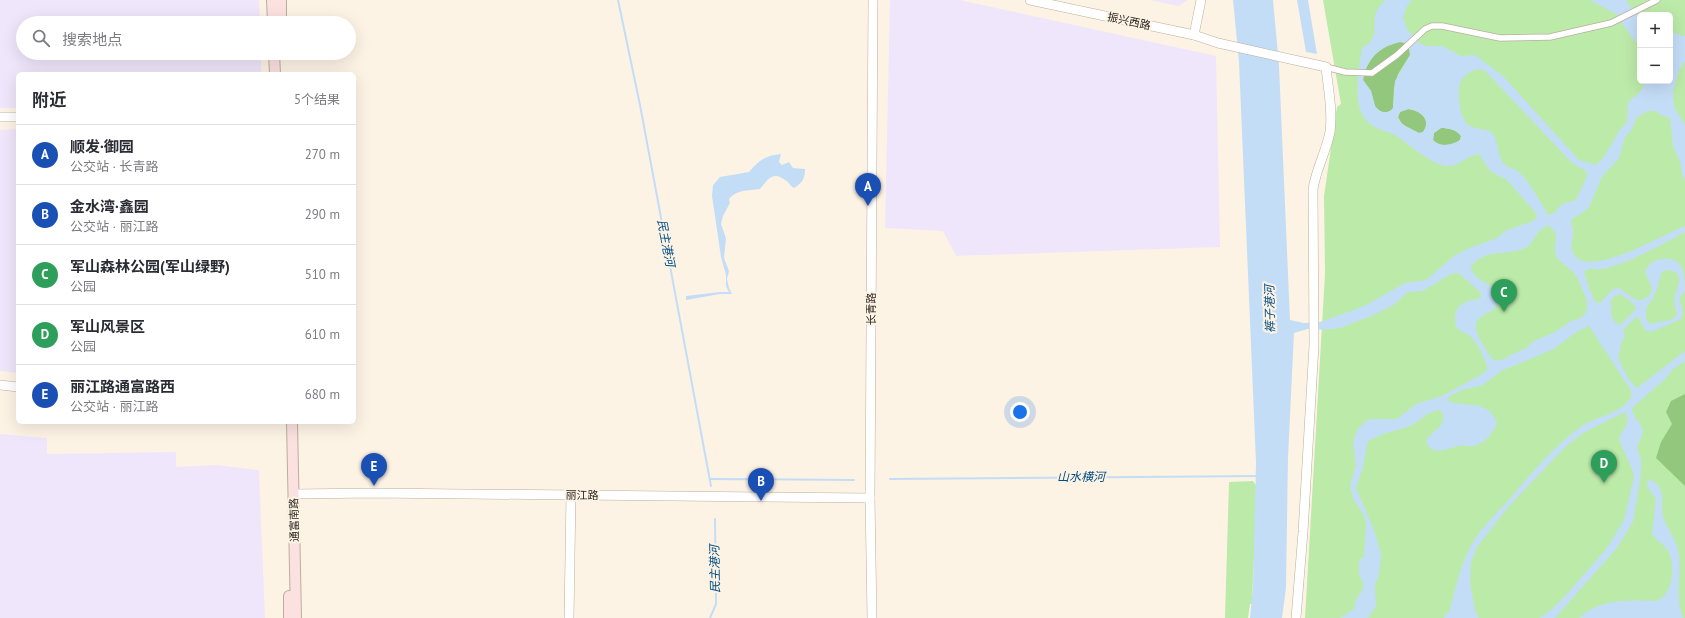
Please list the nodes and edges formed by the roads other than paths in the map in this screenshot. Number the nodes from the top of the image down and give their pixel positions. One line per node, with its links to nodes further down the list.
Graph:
1 (272, 0): 7 (main road)
2 (281, 0): 8 (main road)
3 (873, 0): 23 (street, 长青路)
4 (1030, 0): 9 (street, 振兴西路)
5 (1201, 0): 9 (street)
6 (1658, 0): 12 (street)
7 (273, 16)
8 (281, 16)
9 (1194, 35): 12 (street, 振兴西路)
10 (274, 60): 13 (main road)
11 (281, 60): 14 (main road)
12 (1326, 67): 28 (street)
13 (275, 72)
14 (281, 72)
15 (0, 117): 16 (street)
16 (16, 117)
17 (0, 385): 18 (street)
18 (16, 387)
19 (286, 424): 24 (main road, 通富南路)
20 (292, 424): 21 (main road, 通富南路)
21 (294, 494): 22 (street, 丽江路); 25 (main road, 通富南路)
22 (571, 494): 23 (street, 丽江路); 26 (street)
23 (870, 498): 27 (street, 长青路)
24 (289, 618)
25 (296, 618)
26 (569, 618)
27 (872, 618)
28 (1296, 618)

